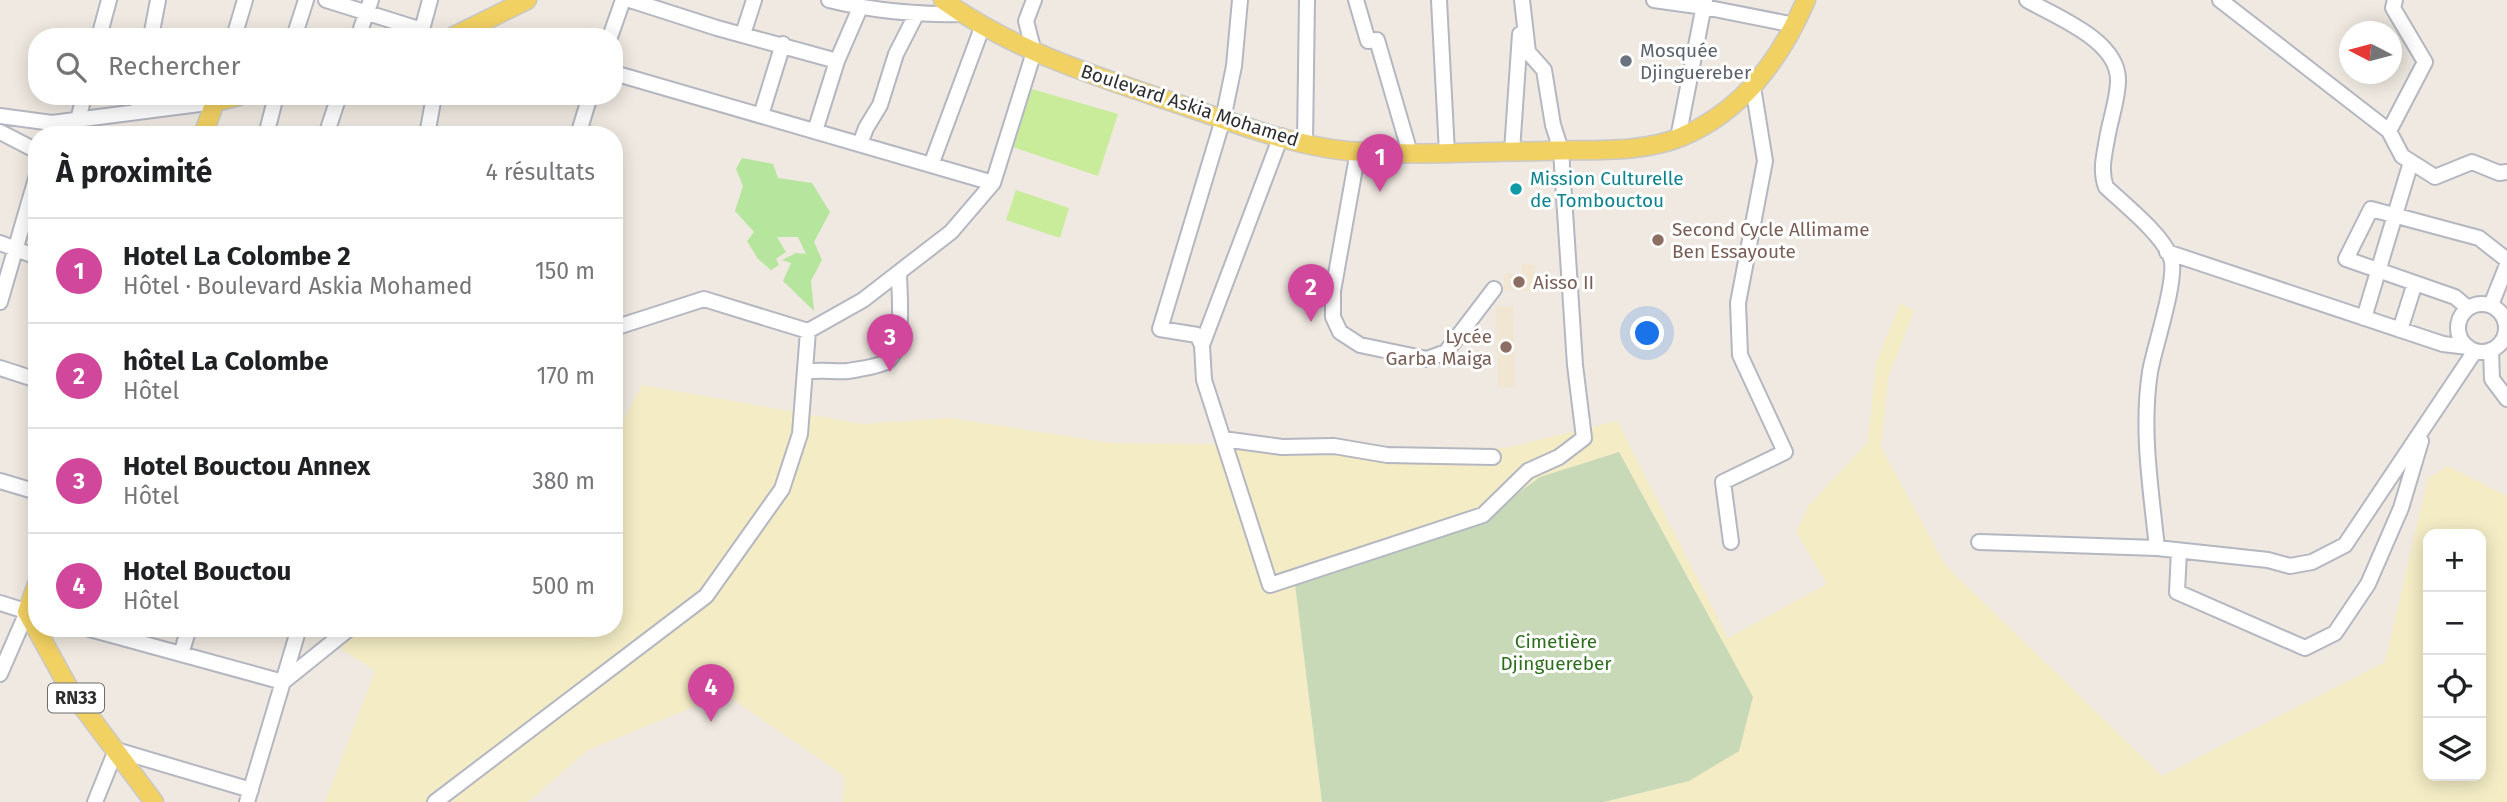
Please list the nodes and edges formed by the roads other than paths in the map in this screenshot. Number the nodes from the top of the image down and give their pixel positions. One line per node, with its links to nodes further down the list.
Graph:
1 (109, 0): 32 (street)
2 (158, 0): 33 (street)
3 (245, 0): 34 (street)
4 (306, 0): 35 (street)
5 (326, 0): 27 (street)
6 (430, 0): 38 (street)
7 (527, 0): 39 (main road)
8 (623, 0): 40 (street)
9 (630, 0): 41 (street)
10 (754, 0): 41 (street)
11 (829, 0): 28 (street)
12 (1034, 0): 43 (street)
13 (1240, 0): 58 (street)
14 (1307, 0): 72 (street)
15 (1356, 0): 78 (street)
16 (1439, 0): 79 (street)
17 (1522, 0): 75 (street); 77 (street)
18 (1654, 0): 19 (street)
19 (1660, 0): 24 (street)
20 (1806, 0): 31 (main road, Boulevard Askia Mohamed)
21 (2028, 0): 88 (street)
22 (2220, 0): 68 (street)
23 (2395, 0): 68 (street)
24 (1705, 3): 31 (street); 71 (street)
25 (896, 4): 28 (street); 29 (street)
26 (955, 5): 29 (street); 30 (main road, Boulevard Askia Mohamed)
27 (369, 6): 36 (street); 37 (street)
28 (860, 8): 44 (street)
29 (917, 13): 73 (street)
30 (983, 25): 43 (main road, Boulevard Askia Mohamed); 81 (street)
31 (1795, 25): 46 (main road, Boulevard Askia Mohamed)
32 (101, 28)
33 (153, 28)
34 (237, 28)
35 (298, 28)
36 (361, 28)
37 (411, 28)
38 (422, 28)
39 (470, 28)
40 (613, 28)
41 (743, 34): 42 (street)
42 (783, 44): 44 (street); 57 (street)
43 (1034, 51): 58 (main road, Boulevard Askia Mohamed); 83 (street)
44 (837, 61): 67 (street)
45 (623, 76): 57 (street)
46 (1753, 88): 71 (main road, Boulevard Askia Mohamed); 115 (street)
47 (82, 105): 59 (street)
48 (138, 105): 55 (street)
49 (180, 105): 55 (street)
50 (214, 105): 62 (main road)
51 (273, 105): 63 (street)
52 (335, 105): 64 (street)
53 (432, 105): 65 (street)
54 (587, 105): 66 (street)
55 (137, 112): 59 (street)
56 (0, 116): 60 (street)
57 (761, 116): 67 (street)
58 (1223, 119): 70 (main road, Boulevard Askia Mohamed); 103 (street)
59 (78, 120): 61 (street)
60 (38, 126)
61 (59, 126)
62 (206, 126)
63 (268, 126)
64 (329, 126)
65 (429, 126)
66 (581, 126)
67 (815, 131): 73 (street)
68 (2389, 131): 80 (street)
69 (0, 132): 74 (street)
70 (1281, 136): 72 (main road, Boulevard Askia Mohamed); 103 (street)
71 (1678, 138): 75 (main road, Boulevard Askia Mohamed)
72 (1305, 142): 76 (main road, Boulevard Askia Mohamed)
73 (860, 144): 81 (street)
74 (28, 146)
75 (1561, 150): 77 (main road, Boulevard Askia Mohamed); 111 (street)
76 (1358, 151): 78 (main road, Boulevard Askia Mohamed); 94 (street)
77 (1512, 151): 79 (main road, Boulevard Askia Mohamed)
78 (1410, 153): 79 (main road, Boulevard Askia Mohamed)
79 (1447, 153)
80 (2411, 162): 82 (street); 85 (street)
81 (931, 165): 83 (street)
82 (2507, 172)
83 (993, 183): 92 (street)
84 (28, 206): 87 (street)
85 (2395, 216): 90 (street); 91 (street); 91 (street)
86 (0, 243): 87 (street)
87 (16, 248): 89 (street); 95 (street)
88 (2167, 252): 98 (street); 117 (street)
89 (28, 253)
90 (2507, 262): 96 (street)
91 (2379, 271): 93 (street); 98 (street)
92 (900, 272): 101 (street); 107 (street)
93 (2415, 283): 97 (street); 100 (street)
94 (1494, 289)
95 (0, 302)
96 (2491, 305): 97 (street); 102 (street)
97 (2468, 308): 104 (street)
98 (2364, 318): 100 (street)
99 (623, 325): 101 (street)
100 (2400, 330): 104 (street)
101 (808, 331): 107 (street)
102 (2506, 332): 105 (street)
103 (1202, 345): 111 (street)
104 (2472, 349): 105 (street); 110 (street)
105 (2491, 350): 109 (street)
106 (0, 368): 108 (street)
107 (805, 372): 134 (street)
108 (28, 377)
109 (2507, 399)
110 (2423, 432): 118 (street); 118 (street)
111 (1223, 439): 112 (street)
112 (1493, 457)
113 (0, 481): 114 (street)
114 (28, 489)
115 (1731, 542)
116 (1979, 542): 117 (street)
117 (2157, 548): 118 (street)
118 (2179, 551)
119 (0, 603): 120 (street)
120 (28, 612)
121 (28, 621): 128 (street)
122 (44, 637): 130 (main road, RN33)
123 (119, 637): 127 (street)
124 (186, 637): 127 (street)
125 (296, 637): 129 (street)
126 (339, 637): 129 (street)
127 (181, 654): 129 (street)
128 (0, 674)
129 (283, 682): 131 (street)
130 (116, 751): 131 (street); 132 (street); 133 (main road, RN33)
131 (249, 796)
132 (95, 802)
133 (154, 802)
134 (435, 802)

